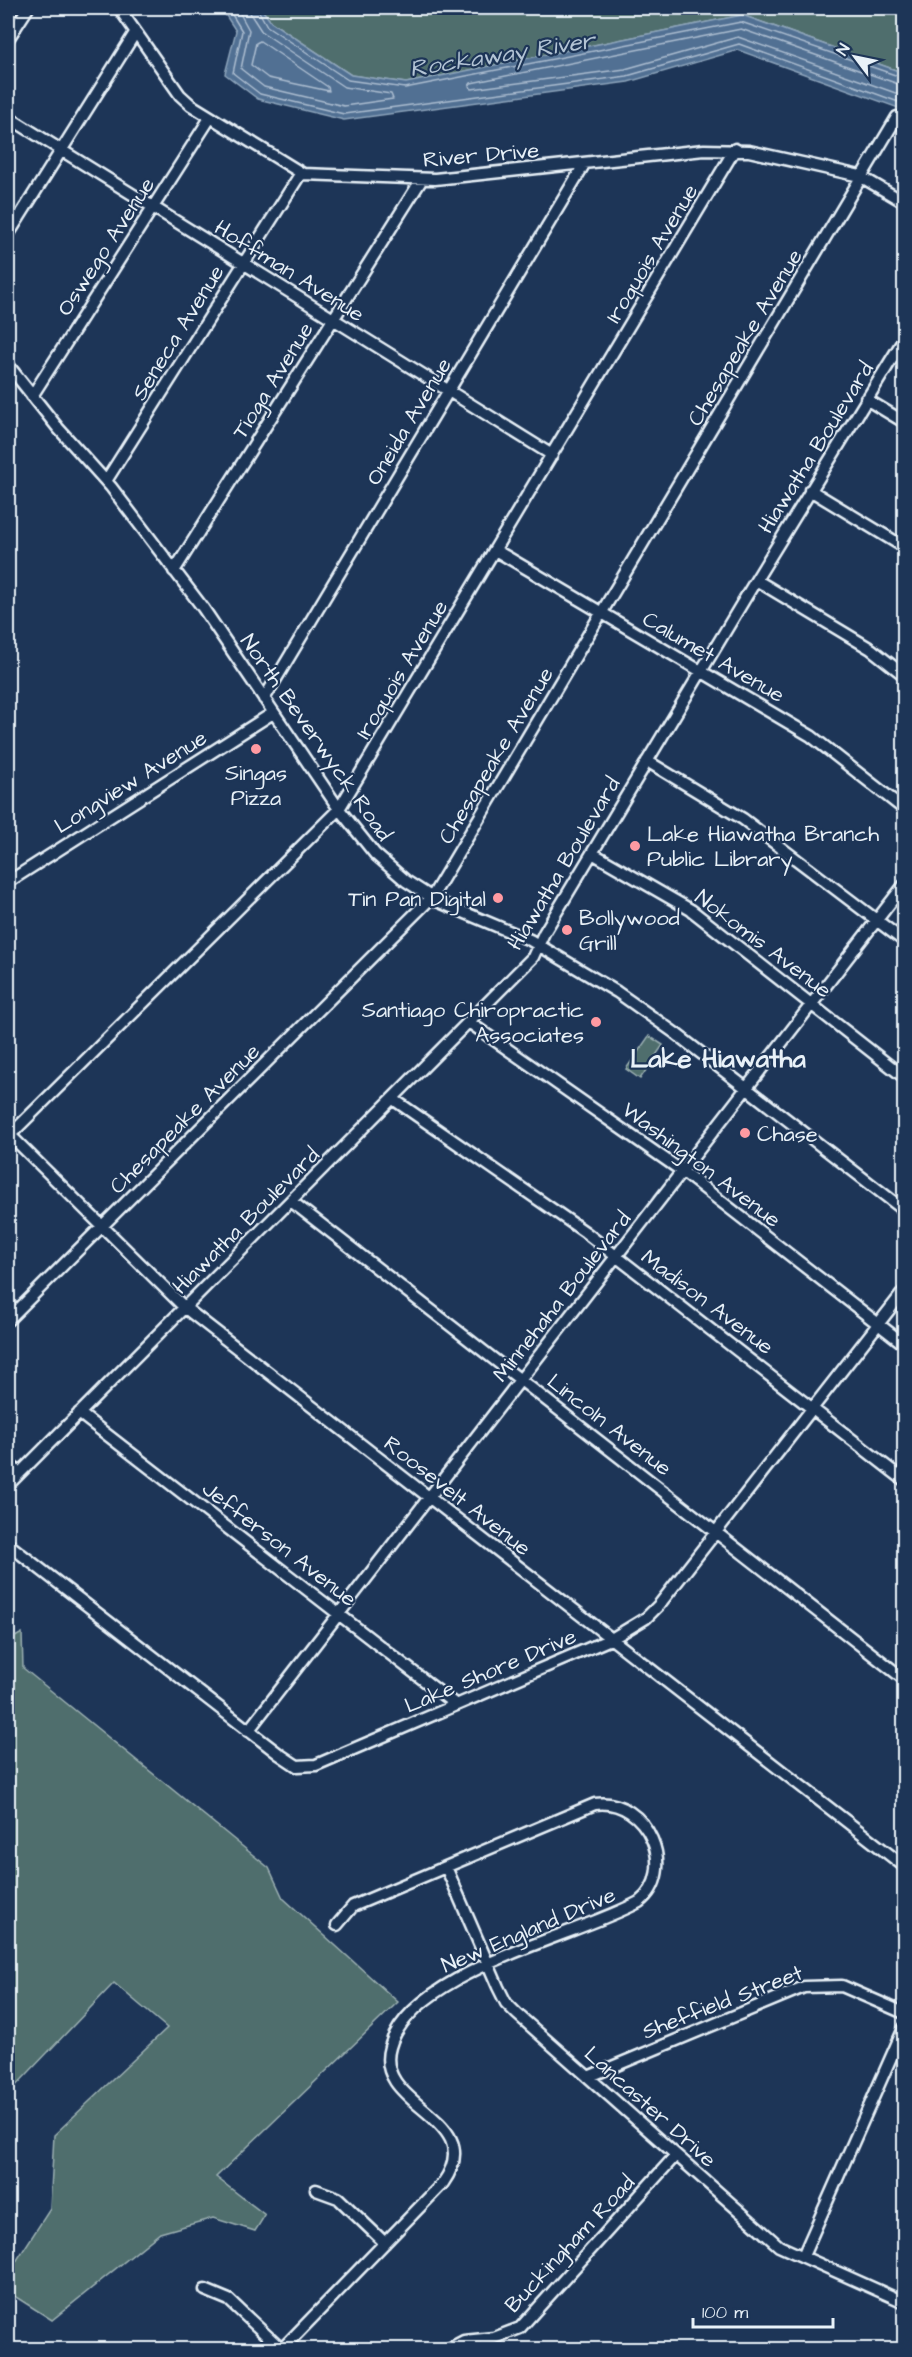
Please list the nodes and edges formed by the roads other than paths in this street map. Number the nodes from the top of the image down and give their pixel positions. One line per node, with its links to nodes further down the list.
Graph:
1 (28, 8): 4 (street)
2 (119, 8): 3 (street, River Drive)
3 (135, 33): 7 (street, River Drive); 9 (street)
4 (8, 39)
5 (8, 117): 9 (street, Hoffman Avenue)
6 (897, 117): 12 (street, Chesapeake Avenue)
7 (210, 118): 11 (street, River Drive); 15 (street, Oswego Avenue)
8 (735, 149): 10 (street, River Drive); 12 (street, River Drive); 25 (street, Iroquois Avenue)
9 (60, 151): 15 (street, Hoffman Avenue); 16 (street)
10 (585, 163): 13 (street, River Drive); 21 (street, Oneida Avenue)
11 (301, 173): 13 (street, River Drive); 17 (street, Seneca Avenue)
12 (862, 178): 14 (street, River Drive); 32 (street, Chesapeake Avenue)
13 (422, 179): 18 (street, Tioga Avenue)
14 (904, 202)
15 (153, 208): 17 (street, Hoffman Avenue); 22 (street, Oswego Avenue)
16 (8, 235)
17 (243, 264): 18 (street, Hoffman Avenue); 26 (street, Seneca Avenue)
18 (333, 320): 21 (street, Hoffman Avenue); 30 (street, Tioga Avenue)
19 (904, 339): 23 (street, Hiawatha Boulevard)
20 (8, 365): 22 (street, North Beverwyck Road)
21 (450, 390): 25 (street, Hoffman Avenue); 35 (street, Oneida Avenue)
22 (32, 396): 26 (street, North Beverwyck Road)
23 (866, 399): 24 (street); 27 (street, Hiawatha Boulevard)
24 (904, 422)
25 (552, 455): 29 (street, Iroquois Avenue)
26 (106, 482): 30 (street, North Beverwyck Road)
27 (810, 490): 28 (street); 31 (street, Hiawatha Boulevard)
28 (904, 547)
29 (495, 550): 32 (street, Calumet Avenue); 38 (street, Iroquois Avenue)
30 (174, 571): 35 (street, North Beverwyck Road)
31 (756, 580): 33 (street, Hiawatha Boulevard); 34 (street)
32 (602, 613): 33 (street, Calumet Avenue); 43 (street, Chesapeake Avenue)
33 (701, 670): 37 (street, Hiawatha Boulevard); 39 (street, Calumet Avenue)
34 (904, 675)
35 (264, 699): 36 (street, North Beverwyck Road)
36 (273, 713): 38 (street, North Beverwyck Road); 41 (street, Longview Avenue)
37 (647, 761): 40 (street, Hiawatha Boulevard); 44 (street)
38 (339, 809): 43 (street, North Beverwyck Road); 52 (street, Iroquois Avenue)
39 (904, 809)
40 (592, 853): 46 (street, Hiawatha Boulevard); 47 (street, Nokomis Avenue)
41 (8, 882)
42 (904, 885): 44 (street, Minnehaha Boulevard)
43 (432, 897): 46 (street, North Beverwyck Road); 56 (street, Chesapeake Avenue)
44 (877, 920): 45 (street); 47 (street, Minnehaha Boulevard)
45 (904, 941)
46 (539, 944): 48 (street, Hiawatha Boulevard); 50 (street, North Beverwyck Road)
47 (812, 1004): 49 (street, Nokomis Avenue); 50 (street, Minnehaha Boulevard)
48 (470, 1023): 51 (street, Hiawatha Boulevard); 53 (street, Washington Avenue)
49 (904, 1077)
50 (747, 1088): 53 (street, Minnehaha Boulevard); 55 (street, North Beverwyck Road)
51 (393, 1099): 54 (street, Hiawatha Boulevard); 57 (street, Madison Avenue)
52 (8, 1135): 56 (street, Roosevelt Avenue)
53 (682, 1171): 57 (street, Minnehaha Boulevard); 61 (street, Washington Avenue)
54 (291, 1201): 59 (street, Hiawatha Boulevard); 63 (street, Lincoln Avenue)
55 (904, 1210)
56 (103, 1227): 59 (street, Roosevelt Avenue); 60 (street, Chesapeake Avenue)
57 (616, 1256): 63 (street, Minnehaha Boulevard); 64 (street, Madison Avenue)
58 (904, 1291): 61 (street, Lake Shore Drive)
59 (184, 1307): 65 (street, Hiawatha Boulevard); 70 (street, Roosevelt Avenue)
60 (8, 1320)
61 (879, 1324): 62 (street, Washington Avenue); 64 (street, Lake Shore Drive)
62 (904, 1344)
63 (520, 1380): 70 (street, Minnehaha Boulevard); 71 (street, Lincoln Avenue)
64 (813, 1407): 68 (street, Madison Avenue); 71 (street, Lake Shore Drive)
65 (80, 1413): 67 (street, Hiawatha Boulevard); 73 (street, Jefferson Avenue)
66 (8, 1462): 67 (street)
67 (19, 1474): 69 (street, Hiawatha Boulevard)
68 (904, 1480)
69 (8, 1485)
70 (429, 1498): 73 (street, Minnehaha Boulevard); 74 (street, Roosevelt Avenue)
71 (717, 1532): 74 (street, Lake Shore Drive); 75 (street, Lincoln Avenue)
72 (8, 1544): 77 (street, Lake Shore Drive)
73 (339, 1614): 76 (street, Jefferson Avenue); 77 (street, Minnehaha Boulevard)
74 (613, 1638): 76 (street, Lake Shore Drive); 78 (street, Roosevelt Avenue)
75 (904, 1679)
76 (456, 1705): 77 (street, Lake Shore Drive)
77 (248, 1731)
78 (904, 1866)
79 (446, 1867): 80 (street, New England Drive); 81 (street, Lancaster Drive); 81 (street, New England Drive)
80 (337, 1925)
81 (488, 1965): 84 (street, Lancaster Drive); 87 (street, New England Drive)
82 (904, 2013): 84 (street, Sheffield Street)
83 (904, 2028): 88 (street)
84 (588, 2077): 85 (street, Lancaster Drive)
85 (676, 2155): 88 (street, Lancaster Drive); 92 (street, Buckingham Road)
86 (316, 2190): 87 (street)
87 (385, 2243): 91 (street, New England Drive)
88 (803, 2256): 90 (street, Lancaster Drive)
89 (205, 2290): 91 (street)
90 (904, 2302)
91 (281, 2349)
92 (447, 2349)

